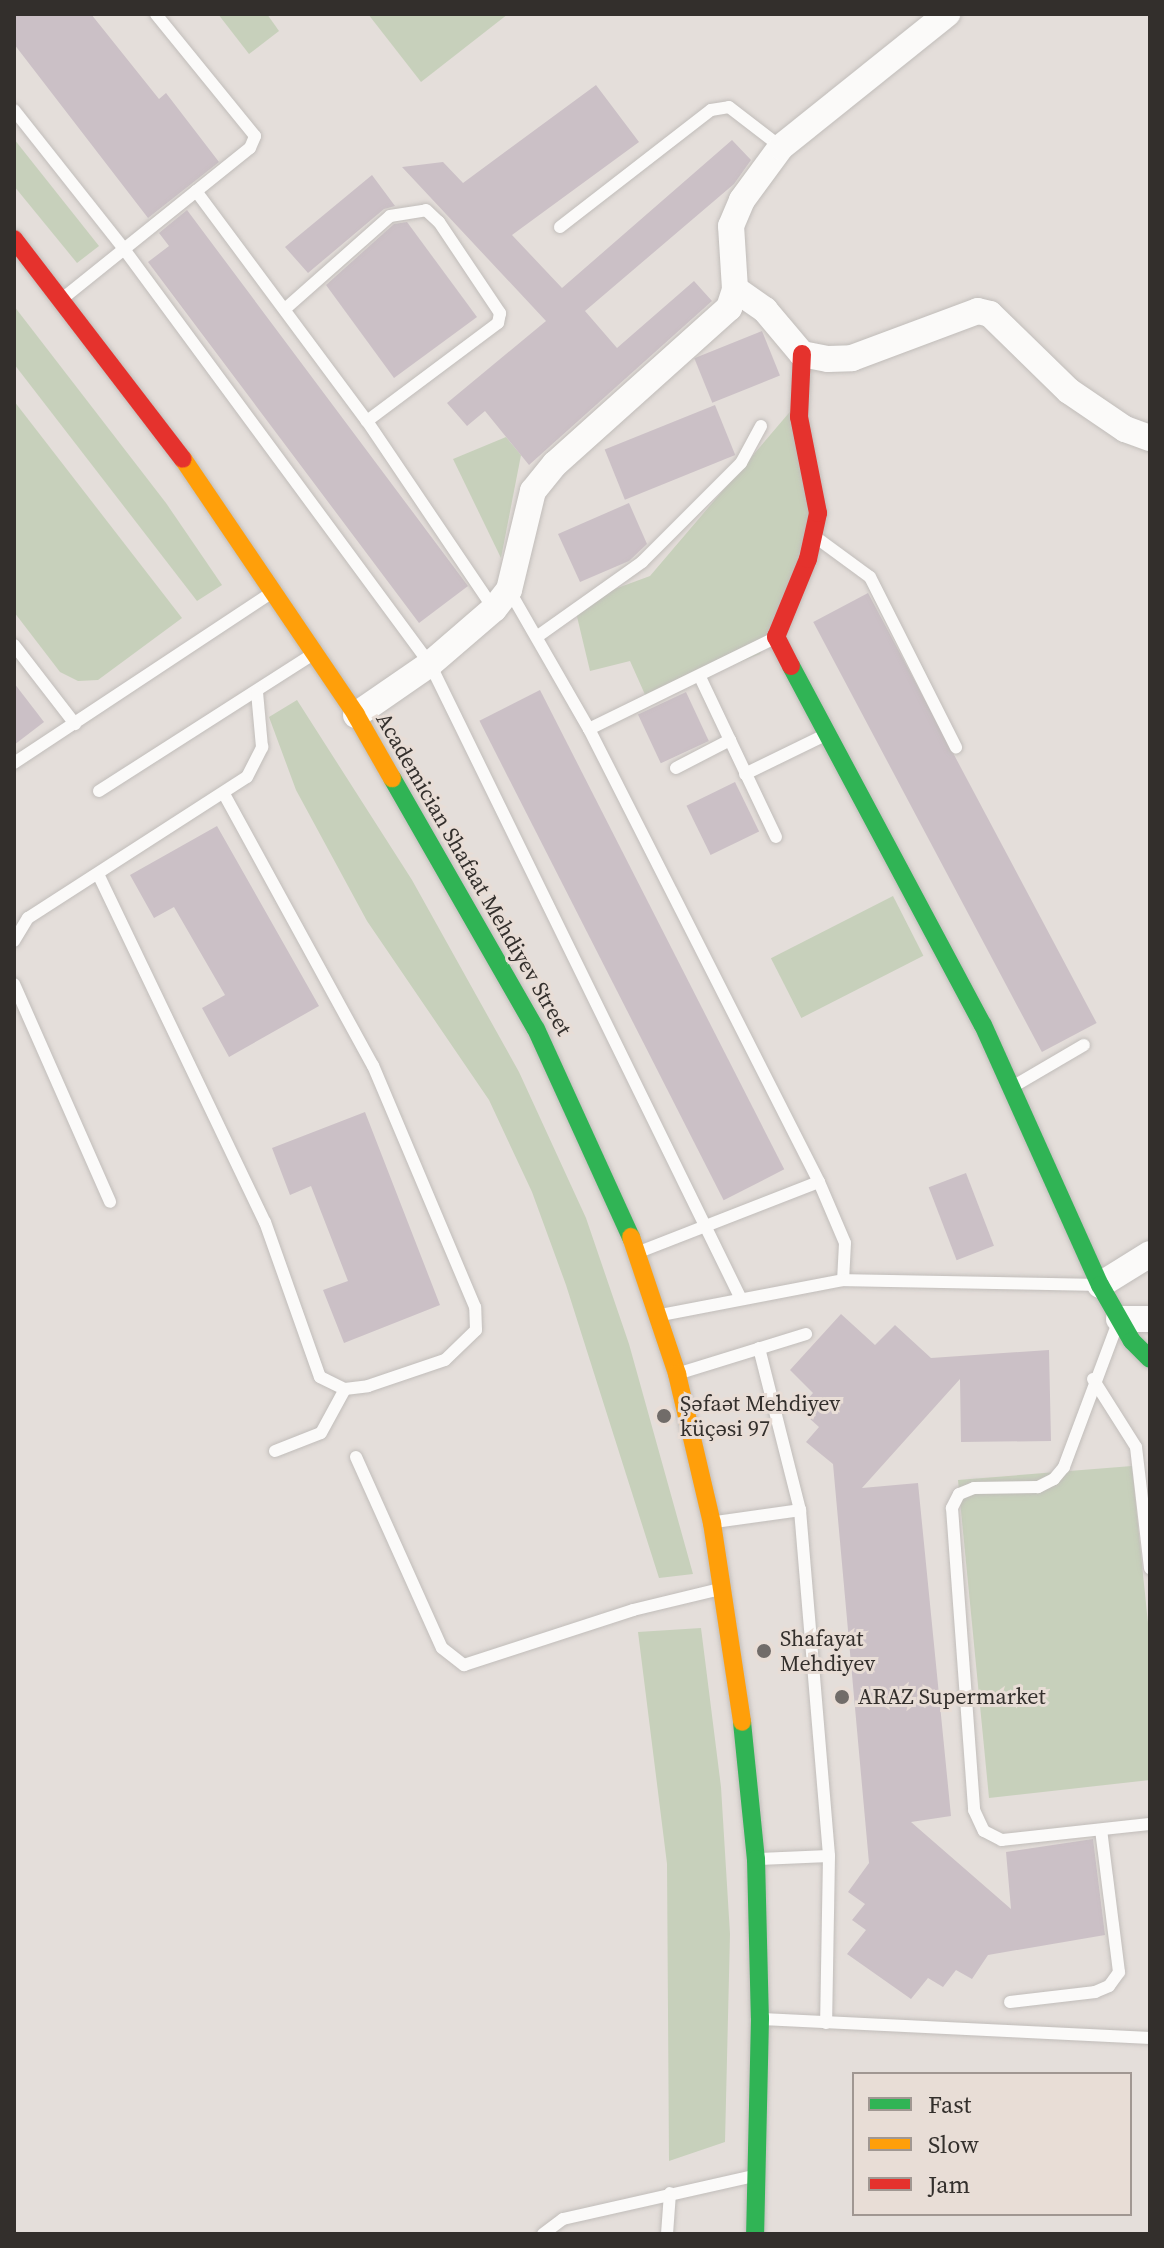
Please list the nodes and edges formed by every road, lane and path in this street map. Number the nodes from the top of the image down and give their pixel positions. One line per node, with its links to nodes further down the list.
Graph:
1 (156, 14): 5 (lane)
2 (947, 14): 4 (street)
3 (14, 110): 8 (lane)
4 (781, 147): 6 (lane); 11 (street)
5 (196, 191): 8 (lane); 13 (lane)
6 (560, 227)
7 (14, 239): 9 (main road, Academician Shafaat Mehdiyev Street)
8 (124, 249): 12 (lane); 25 (lane)
9 (29, 259): 10 (lane); 12 (main road, Academician Shafaat Mehdiyev Street)
10 (14, 271)
11 (735, 289): 14 (street); 20 (street)
12 (62, 300): 19 (main road, Academician Shafaat Mehdiyev Street)
13 (285, 309): 15 (lane); 15 (lane)
14 (802, 354): 17 (street); 18 (main road)
15 (367, 421): 20 (lane)
16 (761, 426): 21 (lane)
17 (1150, 438)
18 (815, 537): 22 (main road); 33 (lane)
19 (274, 590): 24 (main road, Academician Shafaat Mehdiyev Street); 29 (lane)
20 (502, 600): 21 (lane); 25 (street)
21 (538, 636): 30 (lane)
22 (776, 637): 26 (lane); 31 (main road)
23 (14, 645): 29 (lane)
24 (316, 652): 27 (lane); 28 (main road, Academician Shafaat Mehdiyev Street)
25 (430, 664): 28 (street); 47 (lane)
26 (700, 677): 30 (lane); 32 (lane)
27 (257, 692): 37 (lane); 38 (lane)
28 (356, 715): 48 (main road, Academician Shafaat Mehdiyev Street)
29 (75, 724): 34 (lane)
30 (589, 729): 45 (lane)
31 (831, 733): 36 (lane); 44 (main road)
32 (730, 740): 35 (lane); 36 (lane)
33 (956, 747)
34 (14, 763)
35 (676, 768)
36 (745, 774): 39 (lane)
37 (99, 791)
38 (225, 796): 40 (lane); 61 (lane)
39 (776, 837)
40 (99, 876): 41 (lane); 61 (lane)
41 (14, 941)
42 (14, 984): 46 (lane)
43 (1084, 1045): 44 (lane)
44 (1011, 1088): 51 (main road)
45 (819, 1182): 47 (lane); 50 (lane)
46 (110, 1202)
47 (705, 1226): 48 (lane); 52 (lane)
48 (638, 1253): 53 (main road, Academician Shafaat Mehdiyev Street)
49 (1150, 1254): 51 (street)
50 (843, 1280): 51 (lane); 52 (lane)
51 (1100, 1285): 54 (main road)
52 (741, 1299): 53 (lane)
53 (658, 1315): 59 (main road, Academician Shafaat Mehdiyev Street)
54 (1119, 1319): 55 (street); 58 (main road); 60 (lane)
55 (1150, 1319)
56 (806, 1334): 57 (lane)
57 (759, 1348): 59 (lane); 64 (lane)
58 (1150, 1359)
59 (677, 1374): 65 (main road, Academician Shafaat Mehdiyev Street)
60 (1093, 1379): 66 (lane); 69 (lane)
61 (345, 1389): 62 (lane)
62 (275, 1451)
63 (356, 1457): 67 (lane)
64 (800, 1510): 65 (lane); 70 (lane)
65 (712, 1523): 67 (main road, Academician Shafaat Mehdiyev Street)
66 (1150, 1568)
67 (723, 1589): 71 (main road, Academician Shafaat Mehdiyev Street)
68 (1150, 1824): 69 (lane)
69 (1101, 1830): 72 (lane)
70 (829, 1856): 71 (lane); 74 (lane)
71 (756, 1859): 73 (main road, Academician Shafaat Mehdiyev Street)
72 (1010, 2002)
73 (760, 2018): 74 (lane); 76 (main road, Academician Shafaat Mehdiyev Street)
74 (826, 2023): 75 (lane)
75 (1150, 2038)
76 (758, 2176): 77 (lane); 80 (main road, Academician Shafaat Mehdiyev Street)
77 (670, 2193): 78 (lane); 79 (lane)
78 (543, 2234)
79 (667, 2234)
80 (755, 2234)

